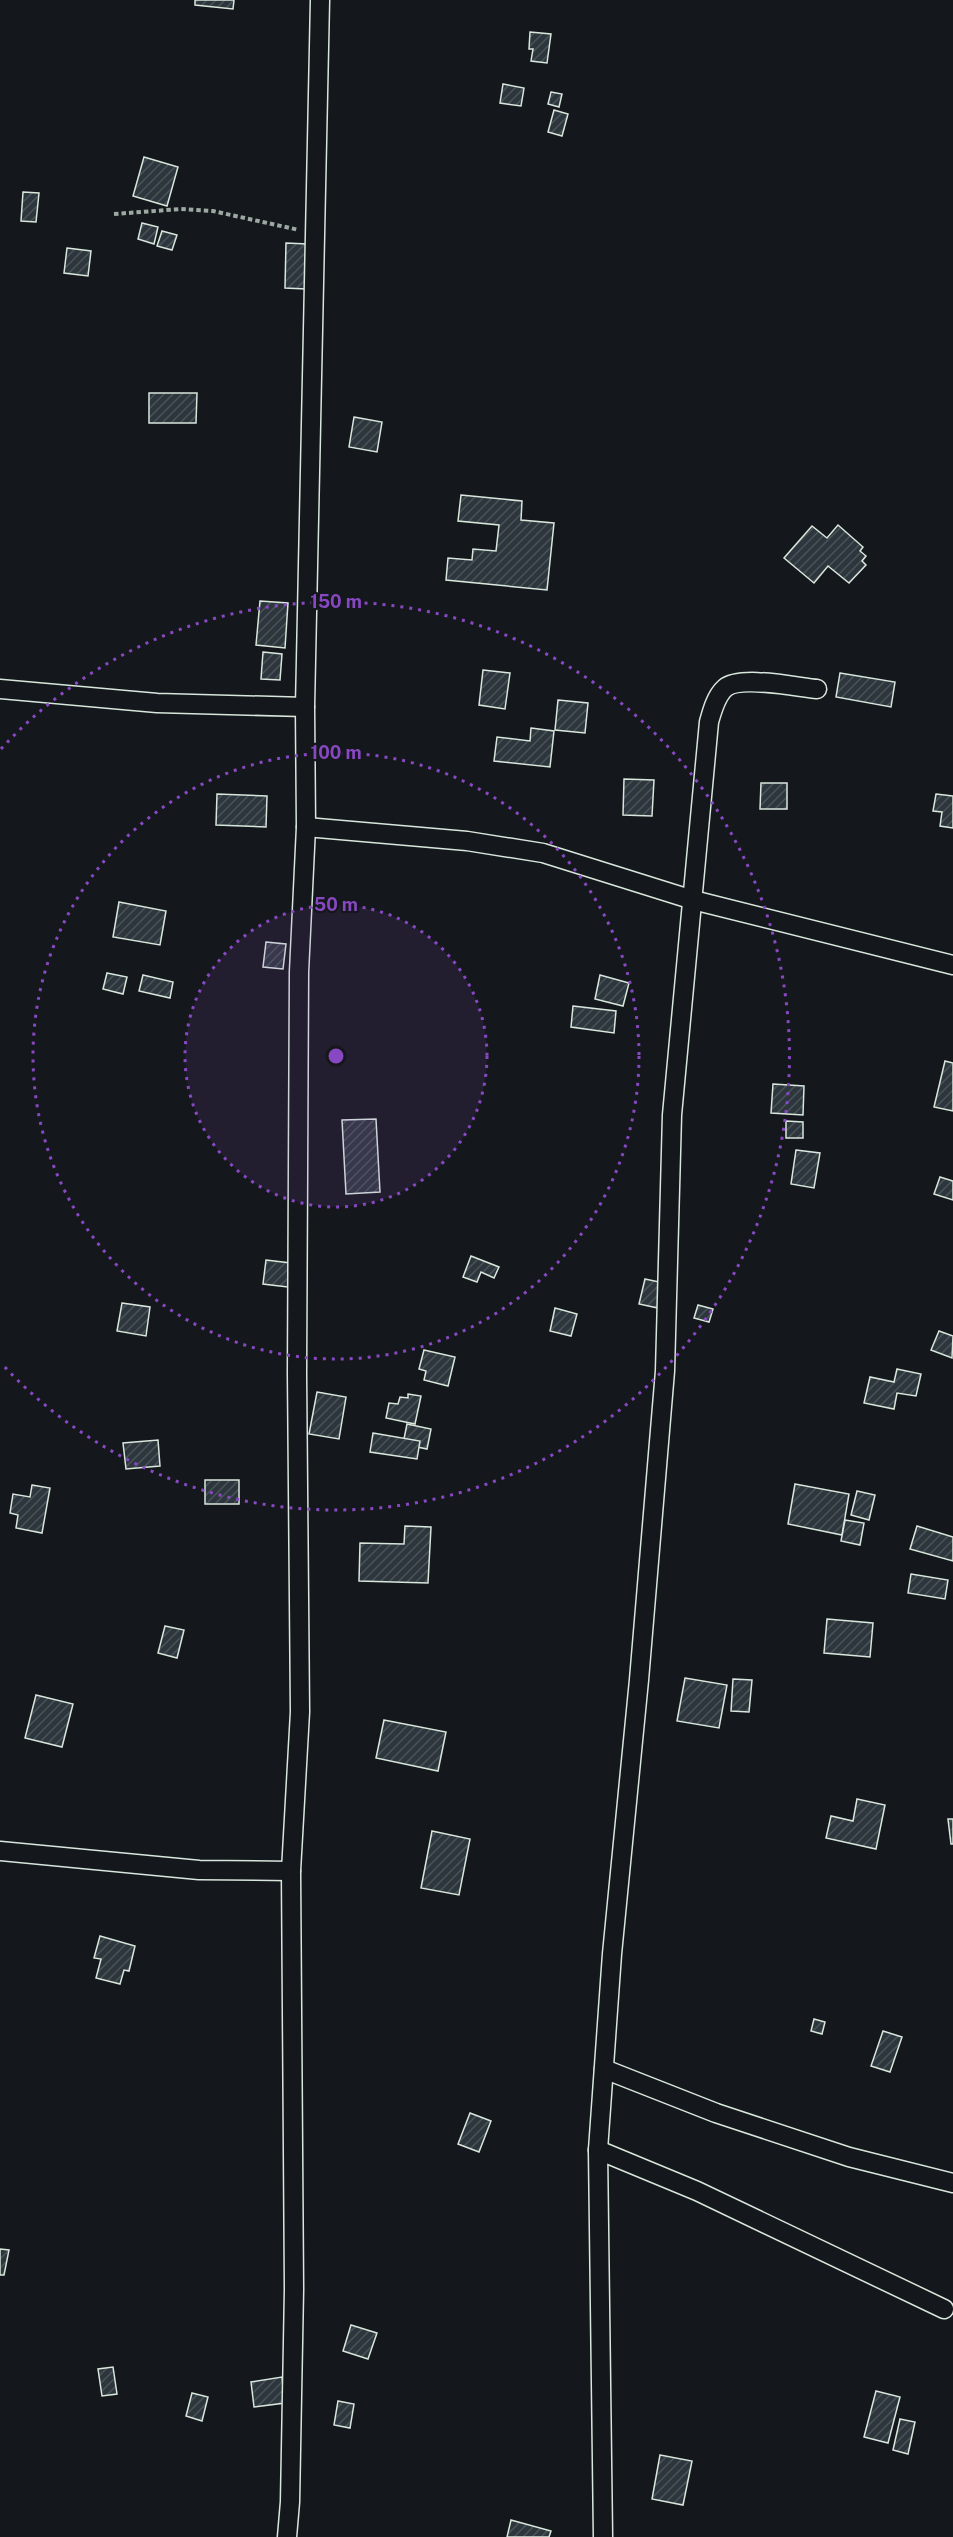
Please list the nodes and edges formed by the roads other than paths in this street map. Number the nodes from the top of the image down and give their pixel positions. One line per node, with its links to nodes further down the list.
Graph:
1 (320, 0): 4 (street)
2 (0, 689): 4 (street)
3 (817, 689): 6 (street)
4 (305, 707): 5 (street)
5 (306, 827): 6 (street); 9 (street)
6 (693, 900): 7 (street); 10 (street)
7 (953, 965)
8 (0, 1851): 9 (street)
9 (291, 1870): 14 (street)
10 (604, 2069): 11 (street); 12 (street)
11 (598, 2150): 13 (street); 15 (street)
12 (953, 2183)
13 (944, 2309)
14 (287, 2537)
15 (603, 2537)

